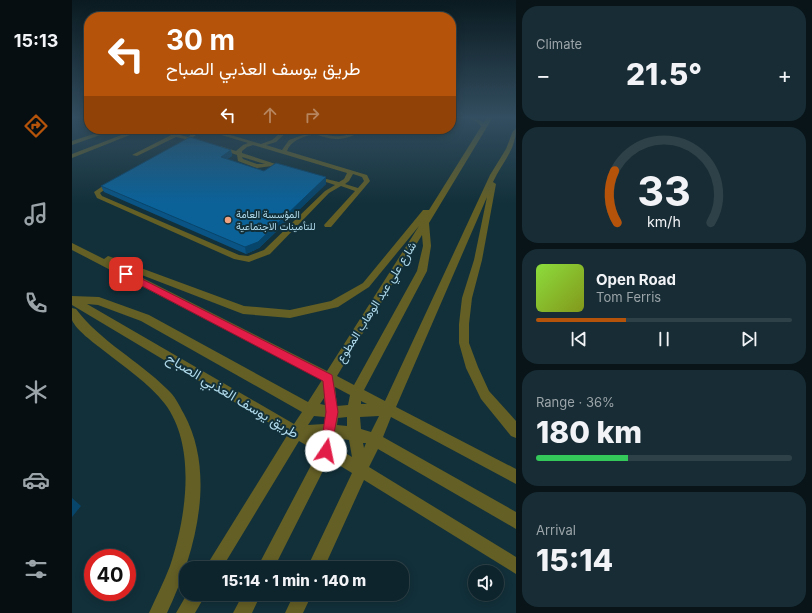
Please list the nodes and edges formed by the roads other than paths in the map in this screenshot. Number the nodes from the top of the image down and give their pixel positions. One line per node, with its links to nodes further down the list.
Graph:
1 (99, 146): 14 (street)
2 (154, 146): 13 (lane)
3 (182, 146): 10 (lane)
4 (212, 146): 12 (lane)
5 (249, 146): 12 (lane)
6 (262, 146): 11 (lane)
7 (287, 146): 11 (lane)
8 (472, 146): 16 (street, شارع علي عبد الوهاب المطوع)
9 (510, 146): 18 (street)
10 (177, 148)
11 (284, 152): 17 (lane)
12 (238, 154): 15 (lane)
13 (135, 155)
14 (72, 156)
15 (288, 169)
16 (456, 170): 23 (street, شارع علي عبد الوهاب المطوع); 25 (street)
17 (351, 171): 21 (lane); 22 (lane)
18 (493, 175): 31 (street); 35 (street)
19 (310, 176): 21 (lane)
20 (118, 179): 21 (lane)
21 (340, 184): 22 (lane)
22 (359, 190): 24 (lane)
23 (425, 223): 28 (street, شارع علي عبد الوهاب المطوع); 29 (street)
24 (328, 225)
25 (72, 246): 28 (street)
26 (72, 300): 30 (street); 36 (street, طريق يوسف العذبي الصباح)
27 (72, 312): 50 (street)
28 (328, 379): 29 (street); 30 (street, شارع علي عبد الوهاب المطوع); 33 (street)
29 (356, 392): 31 (street); 32 (street)
30 (309, 409): 33 (street); 36 (street, شارع علي عبد الوهاب المطوع)
31 (388, 409): 32 (street); 38 (street); 41 (street)
32 (354, 411): 33 (street); 37 (street)
33 (332, 412): 34 (street)
34 (330, 430): 36 (street); 37 (street); 39 (street)
35 (516, 431)
36 (296, 432): 39 (street, طريق يوسف العذبي الصباح); 43 (street, شارع علي عبد الوهاب المطوع)
37 (354, 433): 38 (street); 40 (street)
38 (374, 439): 40 (street); 42 (street)
39 (326, 451): 40 (street, طريق يوسف العذبي الصباح); 44 (street)
40 (361, 470): 45 (street); 46 (street, طريق يوسف العذبي الصباح)
41 (516, 477)
42 (516, 521)
43 (217, 561)
44 (269, 561)
45 (318, 561)
46 (516, 566)
47 (193, 601): 51 (street)
48 (248, 601): 52 (street)
49 (300, 601): 53 (street)
50 (158, 613)
51 (185, 613)
52 (242, 613)
53 (294, 613)

